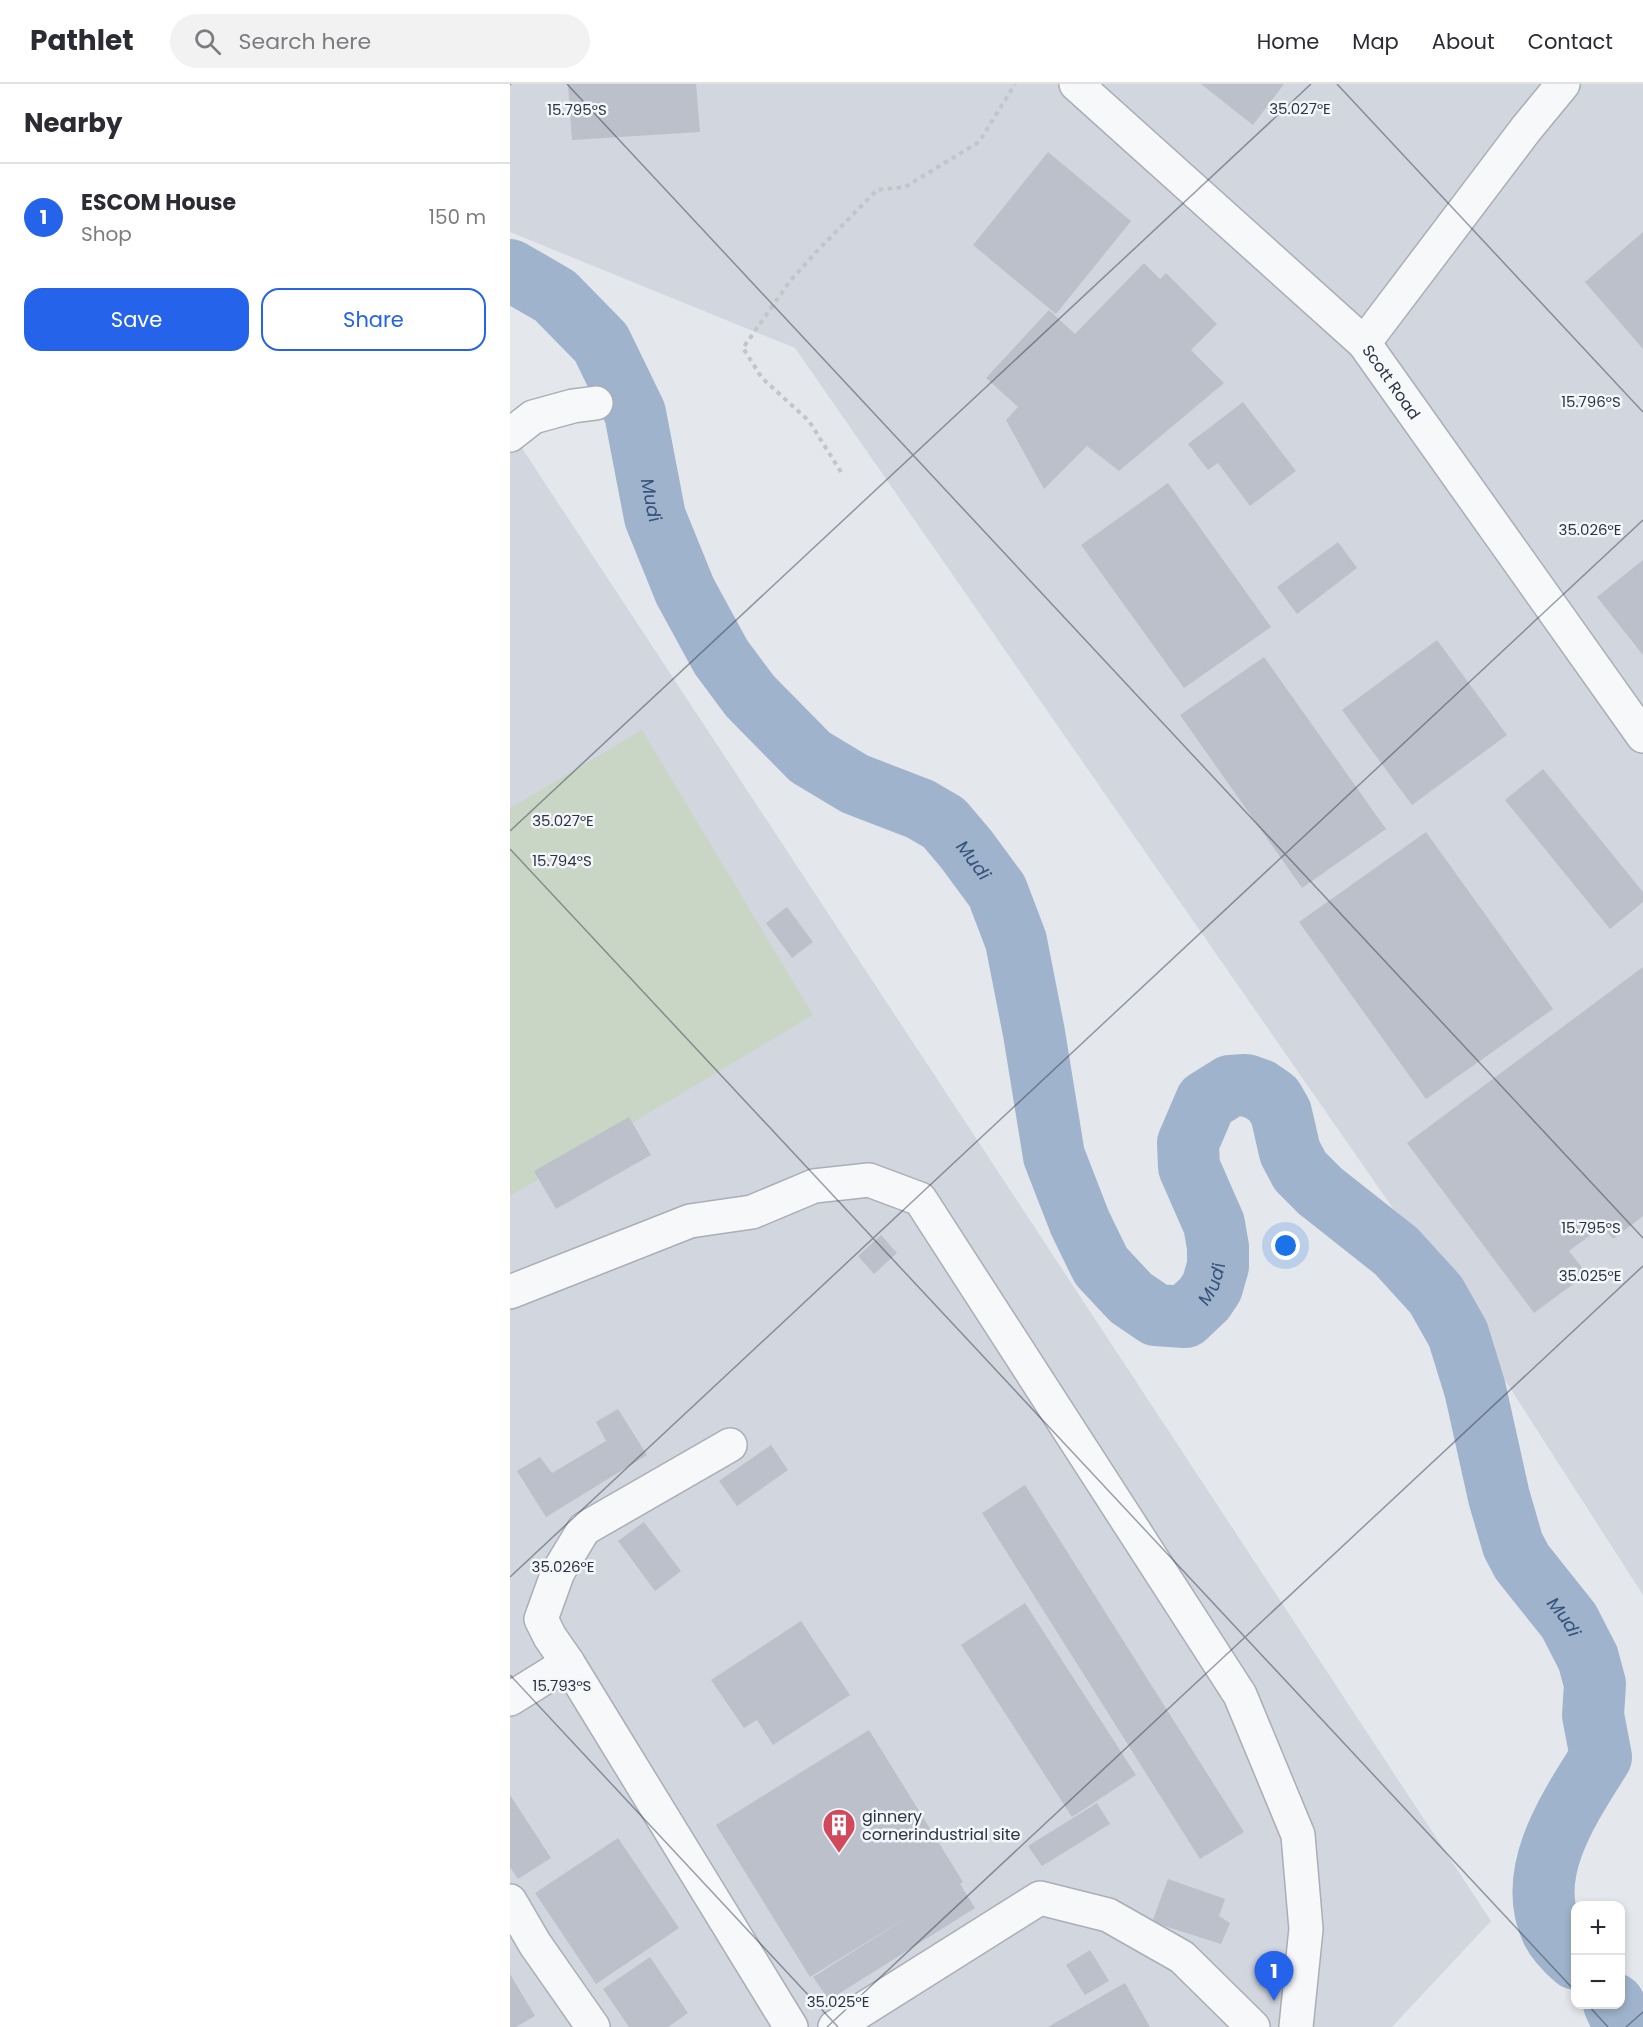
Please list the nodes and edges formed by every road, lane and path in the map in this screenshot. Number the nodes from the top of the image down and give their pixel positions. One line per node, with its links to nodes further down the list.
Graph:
1 (1015, 84): 7 (path)
2 (1076, 84): 4 (lane, Scott Road)
3 (1563, 84): 4 (lane)
4 (1364, 343): 8 (lane, Scott Road)
5 (596, 403): 6 (lane)
6 (510, 435)
7 (841, 472)
8 (1643, 736)
9 (510, 1292): 18 (lane)
10 (730, 1445): 11 (lane)
11 (568, 1663): 12 (lane); 15 (lane)
12 (510, 1699)
13 (510, 1901): 14 (lane)
14 (593, 2027)
15 (790, 2027)
16 (835, 2027): 17 (lane)
17 (1253, 2027)
18 (1296, 2027)

